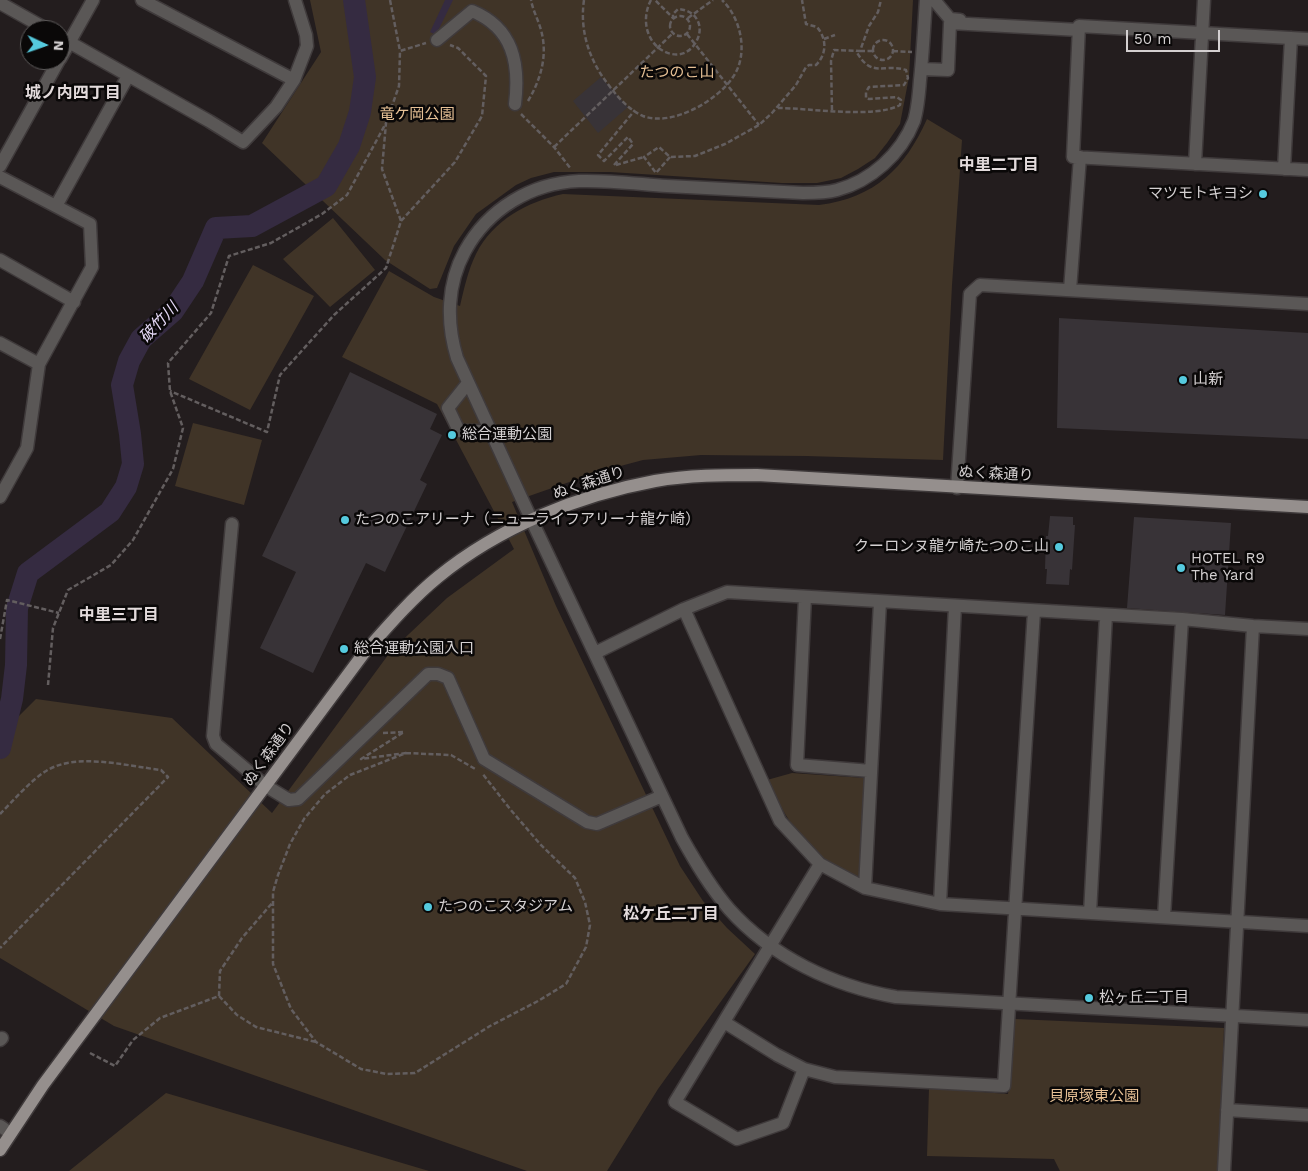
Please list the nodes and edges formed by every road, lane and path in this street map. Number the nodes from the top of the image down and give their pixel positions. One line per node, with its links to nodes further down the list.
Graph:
1 (93, 0): 23 (street)
2 (142, 0): 43 (street)
3 (295, 0): 43 (street)
4 (390, 0): 35 (path)
5 (531, 0): 44 (path)
6 (584, 0): 46 (path)
7 (651, 0): 18 (path)
8 (655, 0): 19 (path)
9 (713, 0): 18 (path)
10 (722, 0): 46 (path)
11 (802, 0): 29 (path)
12 (881, 0): 36 (path)
13 (926, 0): 40 (street)
14 (934, 0): 22 (street)
15 (1200, 0): 24 (street)
16 (1204, 0): 24 (street)
17 (0, 3): 21 (street)
18 (694, 14): 19 (path); 20 (path)
19 (673, 18): 25 (path); 26 (path)
20 (688, 18)
21 (30, 20)
22 (1079, 28): 24 (street); 40 (street); 53 (street)
23 (70, 32)
24 (1200, 33): 28 (street); 54 (street)
25 (672, 34): 26 (path); 50 (path)
26 (687, 34): 49 (path)
27 (835, 35): 29 (path)
28 (1292, 38): 30 (street); 56 (street)
29 (824, 39): 33 (path)
30 (1308, 39)
31 (437, 40): 35 (path); 44 (street); 61 (path)
32 (70, 42): 42 (street)
33 (825, 50): 34 (path); 45 (path)
34 (834, 50): 36 (path); 47 (path)
35 (400, 51): 48 (path)
36 (858, 51): 37 (path); 47 (path)
37 (872, 51): 38 (path); 38 (path)
38 (893, 51): 39 (path)
39 (914, 52)
40 (921, 69): 59 (street)
41 (54, 70): 55 (street)
42 (128, 76): 43 (street); 60 (street)
43 (294, 80)
44 (520, 107): 50 (path)
45 (777, 108): 47 (path); 49 (path)
46 (635, 110): 51 (path)
47 (832, 110)
48 (386, 123): 61 (path); 69 (path)
49 (759, 125): 52 (path)
50 (554, 147): 59 (path)
51 (644, 157): 52 (path); 52 (path)
52 (670, 157)
53 (1076, 157): 54 (street); 63 (street)
54 (1195, 164): 56 (street)
55 (0, 166)
56 (1284, 169): 57 (street)
57 (1308, 170)
58 (0, 177): 60 (street)
59 (580, 181): 68 (street)
60 (56, 206): 64 (street)
61 (402, 221): 69 (path)
62 (0, 260): 64 (street)
63 (1067, 290): 65 (street); 71 (street)
64 (74, 302): 67 (street)
65 (1308, 304)
66 (0, 343): 67 (street)
67 (39, 364): 72 (street)
68 (468, 383): 70 (street); 70 (street)
69 (170, 392): 81 (path)
70 (491, 431): 74 (street)
71 (957, 488): 73 (main road, ぬく森通り); 74 (main road, ぬく森通り)
72 (0, 497)
73 (1308, 507)
74 (532, 520): 87 (street); 92 (main road, ぬく森通り)
75 (232, 524): 92 (street)
76 (805, 597): 77 (street); 79 (street); 91 (street)
77 (880, 602): 78 (street); 91 (street)
78 (955, 606): 80 (street); 98 (street)
79 (684, 610): 87 (street); 95 (street)
80 (1034, 611): 82 (street); 99 (street)
81 (59, 613): 86 (path); 88 (path)
82 (1106, 615): 83 (street); 100 (street)
83 (1182, 619): 84 (street); 101 (street)
84 (1253, 626): 85 (street); 102 (street)
85 (1308, 629)
86 (0, 639)
87 (595, 652): 93 (street)
88 (48, 685)
89 (385, 728): 90 (path)
90 (406, 753): 97 (path); 111 (path)
91 (871, 771): 96 (street)
92 (266, 786): 93 (street); 116 (main road, ぬく森通り)
93 (662, 796): 104 (street)
94 (0, 814): 105 (path)
95 (820, 864): 96 (street); 104 (street)
96 (865, 888): 98 (street)
97 (273, 902): 106 (path); 111 (path)
98 (940, 904): 99 (street)
99 (1014, 909): 100 (street); 107 (street)
100 (1090, 913): 101 (street)
101 (1164, 917): 102 (street)
102 (1238, 922): 103 (street); 108 (street)
103 (1308, 926)
104 (770, 946): 107 (street); 110 (street)
105 (0, 948)
106 (220, 996): 111 (path); 112 (path)
107 (1009, 1004): 108 (street); 113 (street)
108 (1233, 1016): 109 (street); 114 (street)
109 (1308, 1020)
110 (724, 1022): 113 (street); 113 (street)
111 (316, 1042)
112 (90, 1053)
113 (804, 1069)
114 (1227, 1110): 115 (street); 118 (street)
115 (1308, 1115)
116 (5, 1129): 117 (main road, ぬく森通り)
117 (0, 1150)
118 (1224, 1171)

